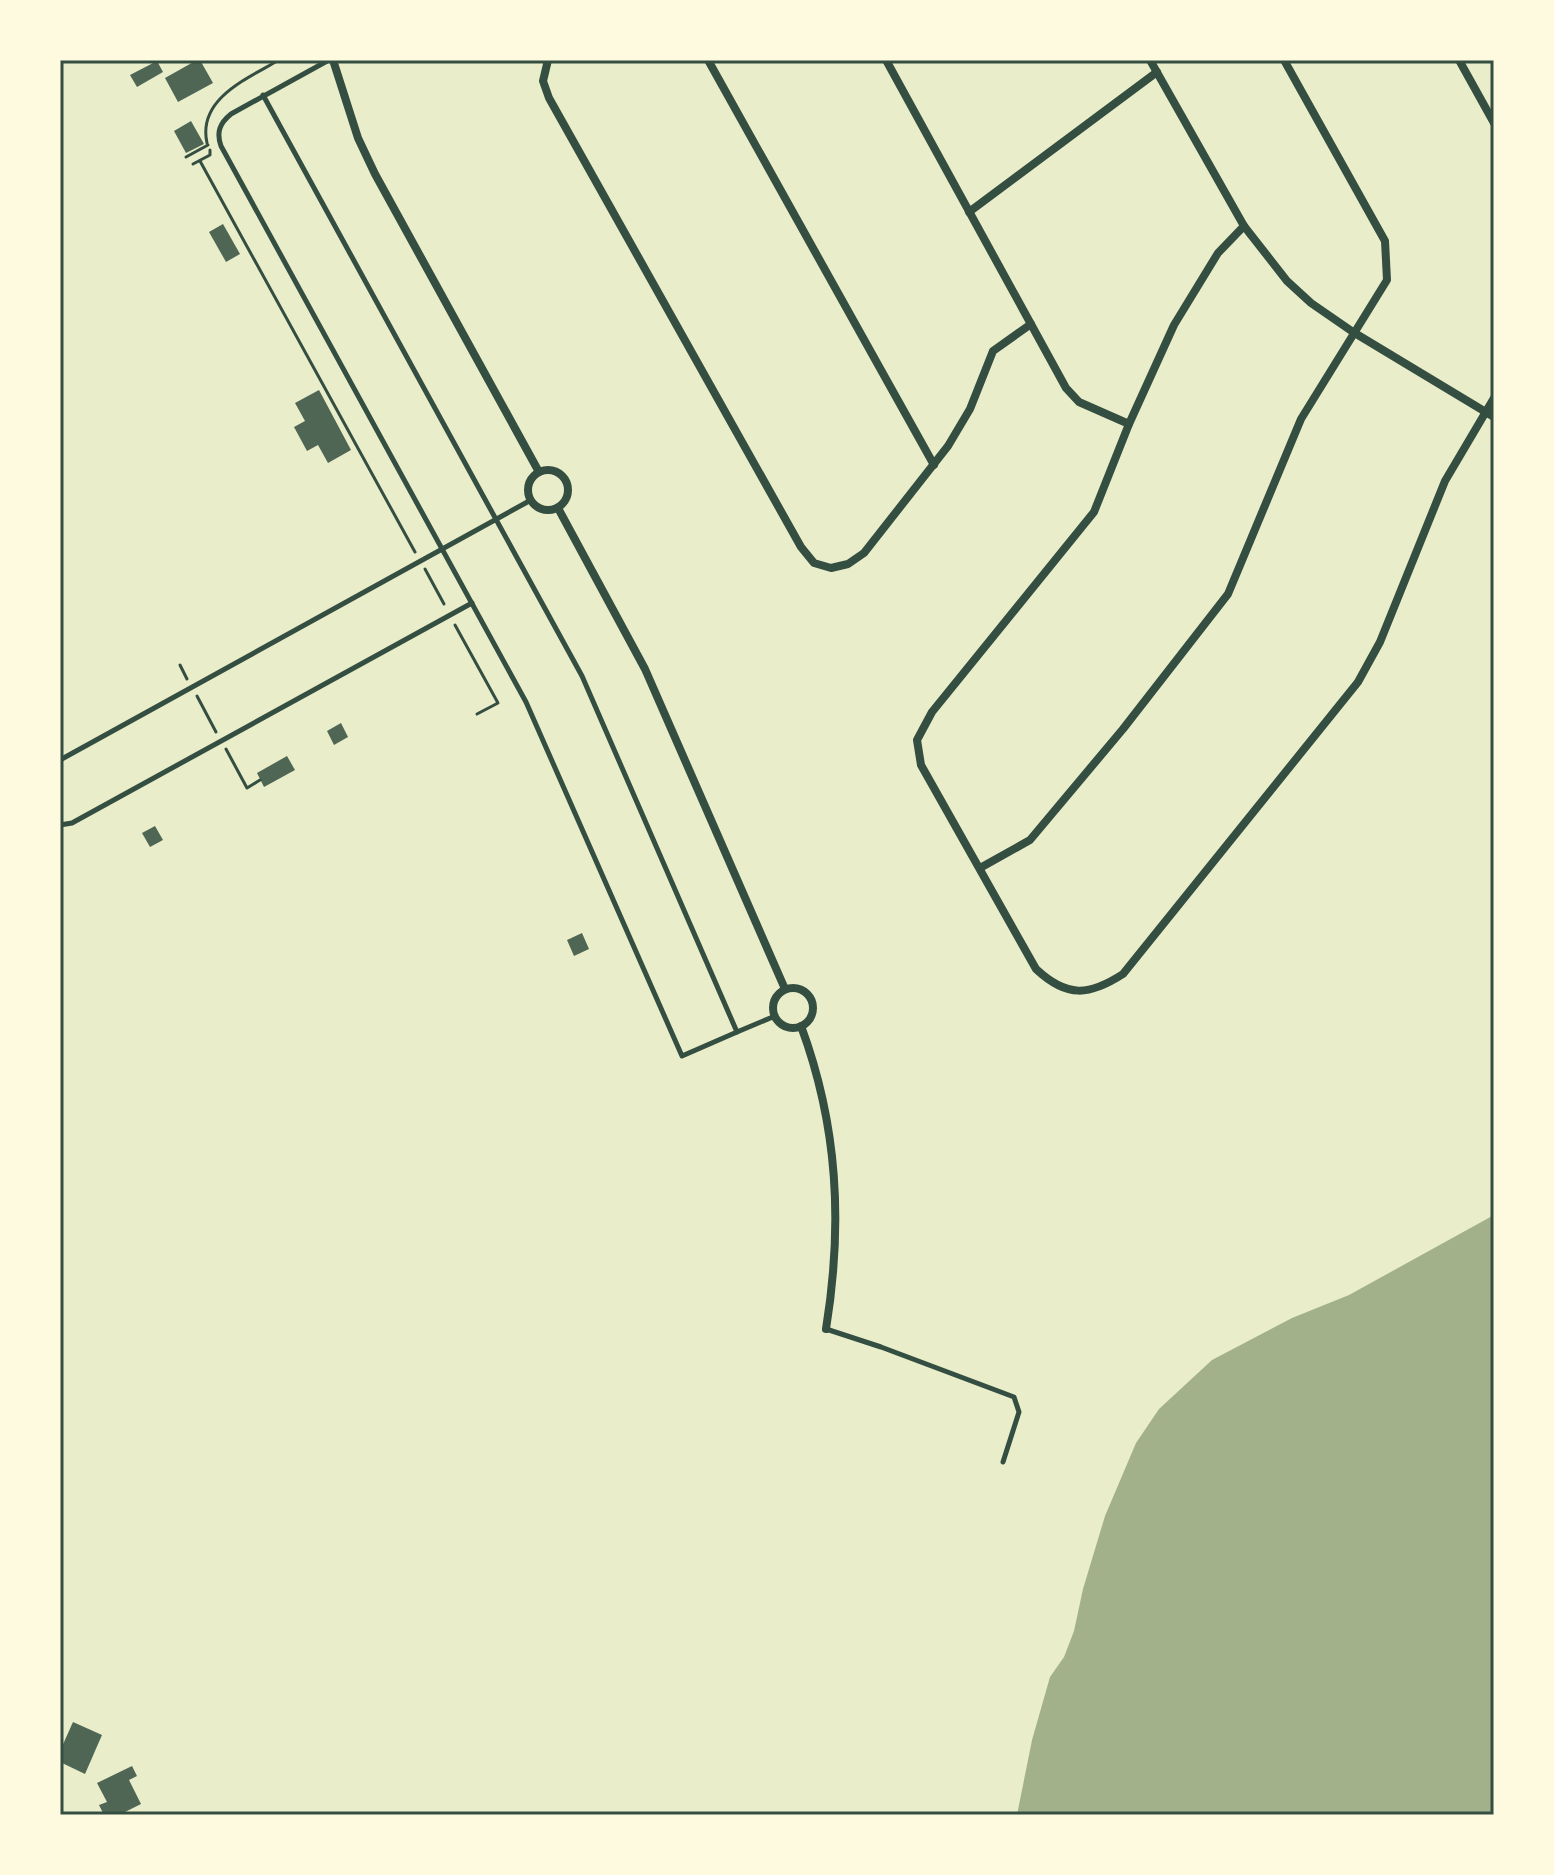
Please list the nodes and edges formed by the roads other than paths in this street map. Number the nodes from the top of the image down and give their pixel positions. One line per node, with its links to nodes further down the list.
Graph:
1 (331, 60): 9 (lane); 19 (street)
2 (548, 60): 18 (street)
3 (708, 60): 18 (street)
4 (886, 60): 11 (street)
5 (1150, 60): 8 (street)
6 (1284, 60): 14 (street)
7 (1459, 60): 10 (street)
8 (1157, 72): 11 (street); 12 (street)
9 (263, 95): 22 (lane); 23 (lane)
10 (1494, 123)
11 (969, 212): 13 (street)
12 (1244, 226): 14 (street); 17 (street)
13 (1031, 324): 17 (street); 18 (street)
14 (1353, 332): 16 (street); 27 (street)
15 (1494, 398): 16 (street)
16 (1490, 415): 27 (street)
17 (1129, 424): 27 (street)
18 (934, 465)
19 (539, 472): 20 (street); 21 (street)
20 (531, 500): 21 (street); 22 (lane)
21 (558, 508): 28 (street)
22 (496, 519): 23 (lane); 31 (lane)
23 (442, 548): 24 (lane); 25 (lane)
24 (472, 603): 26 (lane); 31 (lane)
25 (60, 760)
26 (60, 825)
27 (980, 868)
28 (785, 989): 29 (street); 30 (street)
29 (775, 1016): 30 (street); 31 (lane)
30 (801, 1026): 32 (street)
31 (737, 1032)
32 (826, 1329): 33 (lane)
33 (1003, 1462)

